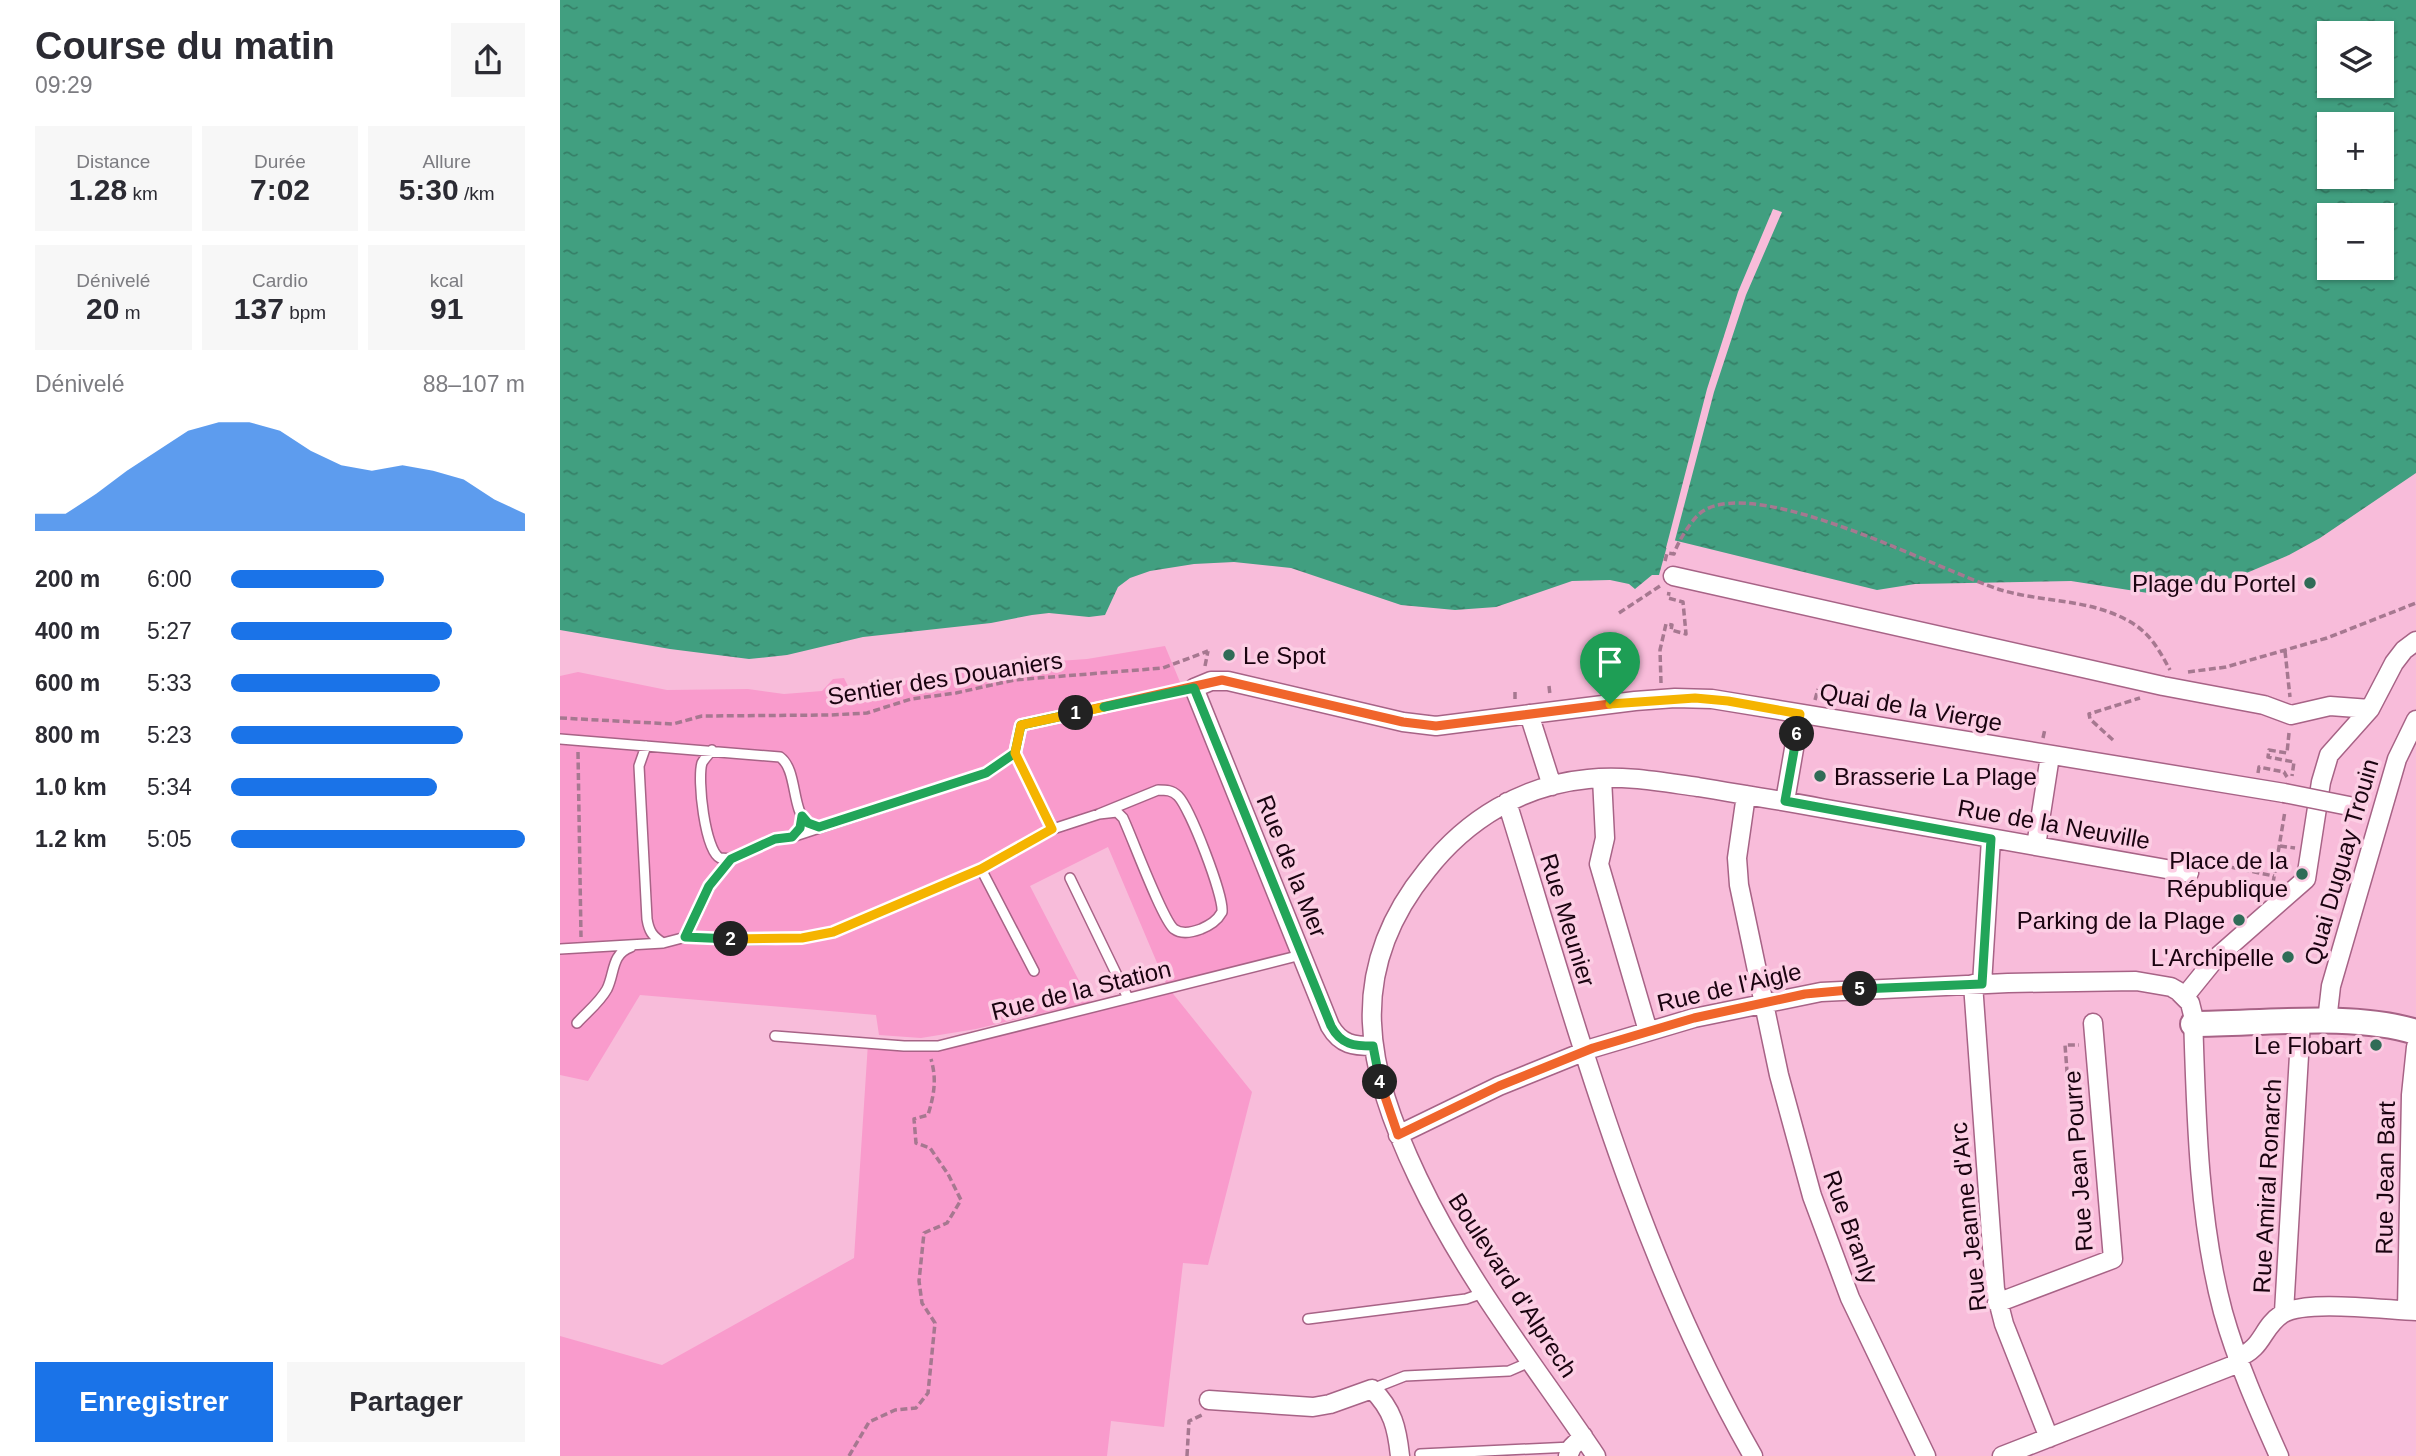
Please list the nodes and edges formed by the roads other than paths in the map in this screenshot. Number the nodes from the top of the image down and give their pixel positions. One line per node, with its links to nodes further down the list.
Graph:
1 (1673, 576): 4 (street)
2 (2416, 641): 4 (street)
3 (1199, 685): 6 (street, Quai de la Vierge); 11 (lane); 34 (street, Rue de la Mer)
4 (2370, 709): 37 (street)
5 (1800, 714): 6 (street, Quai de la Vierge); 12 (street, Quai de la Vierge); 16 (street)
6 (1529, 715): 14 (street)
7 (2416, 720): 18 (street, Quai Duguay Trouin)
8 (560, 739): 9 (lane)
9 (646, 747): 10 (lane); 31 (lane)
10 (712, 750): 20 (lane); 26 (lane)
11 (1015, 753): 21 (lane); 22 (lane)
12 (2050, 756): 18 (street, Quai de la Vierge, bridge); 25 (street)
13 (1602, 778): 14 (street, Rue de la Neuville); 15 (street, Rue de la Neuville); 45 (street)
14 (1552, 786): 17 (street, Rue de la Neuville)
15 (1746, 795): 16 (street, Rue de la Neuville); 39 (street, Rue Branly)
16 (1785, 801): 24 (street, Rue de la Neuville)
17 (1507, 802): 48 (street, Boulevard d'Alprech); 50 (street, Rue Meunier)
18 (2381, 813): 41 (street, Quai Duguay Trouin)
19 (1098, 814): 19 (lane); 22 (lane)
20 (802, 816): 21 (lane); 23 (lane)
21 (819, 827): 23 (lane)
22 (1052, 829): 27 (lane)
23 (792, 837): 26 (lane)
24 (1991, 839): 25 (street, Rue de la Neuville); 36 (street, Rue Jeanne d'Arc)
25 (2036, 846): 28 (street, Rue de la Neuville)
26 (731, 859): 30 (lane)
27 (981, 869): 30 (lane); 35 (lane)
28 (2189, 873)
29 (1070, 878): 38 (lane)
30 (685, 937): 31 (lane)
31 (663, 943): 32 (lane)
32 (639, 944): 33 (lane); 42 (lane)
33 (560, 949)
34 (1301, 955): 38 (lane, Rue de la Station); 48 (street, Rue de la Mer)
35 (1034, 971)
36 (1977, 984): 37 (street, Rue de l'Aigle); 39 (street, Rue de l'Aigle); 53 (street, Rue Jeanne d'Arc)
37 (2185, 996): 44 (street)
38 (1128, 999): 47 (lane, Rue de la Station)
39 (1764, 1003): 45 (street, Rue de l'Aigle); 67 (street, Rue Branly)
40 (2301, 1021): 41 (street); 44 (street); 55 (street, Rue Amiral Ronarch)
41 (2328, 1021): 46 (street)
42 (578, 1023)
43 (2093, 1023): 53 (street, Rue Jean Pourre)
44 (2193, 1024): 57 (street)
45 (1648, 1031): 50 (street, Rue de l'Aigle)
46 (2416, 1032)
47 (775, 1035)
48 (1373, 1046): 51 (street, Boulevard d'Alprech)
49 (2416, 1047): 54 (street, Rue Jean Bart)
50 (1583, 1052): 51 (street, Rue de l'Aigle); 66 (street, Rue Meunier)
51 (1398, 1135): 52 (street, Boulevard d'Alprech)
52 (1483, 1293): 56 (lane); 58 (street, Boulevard d'Alprech)
53 (1997, 1303): 61 (street, Rue Jeanne d'Arc)
54 (2411, 1310): 55 (street)
55 (2284, 1312): 57 (street)
56 (1308, 1320)
57 (2238, 1361): 61 (street); 69 (street)
58 (1530, 1362): 59 (lane); 62 (street, Boulevard d'Alprech)
59 (1372, 1389): 60 (street); 64 (street)
60 (1209, 1400)
61 (2049, 1438): 68 (street)
62 (1575, 1446): 63 (lane); 65 (street, Boulevard d'Alprech)
63 (1420, 1454)
64 (1400, 1456)
65 (1596, 1456)
66 (1753, 1456)
67 (1926, 1456)
68 (2002, 1456)
69 (2279, 1456)

